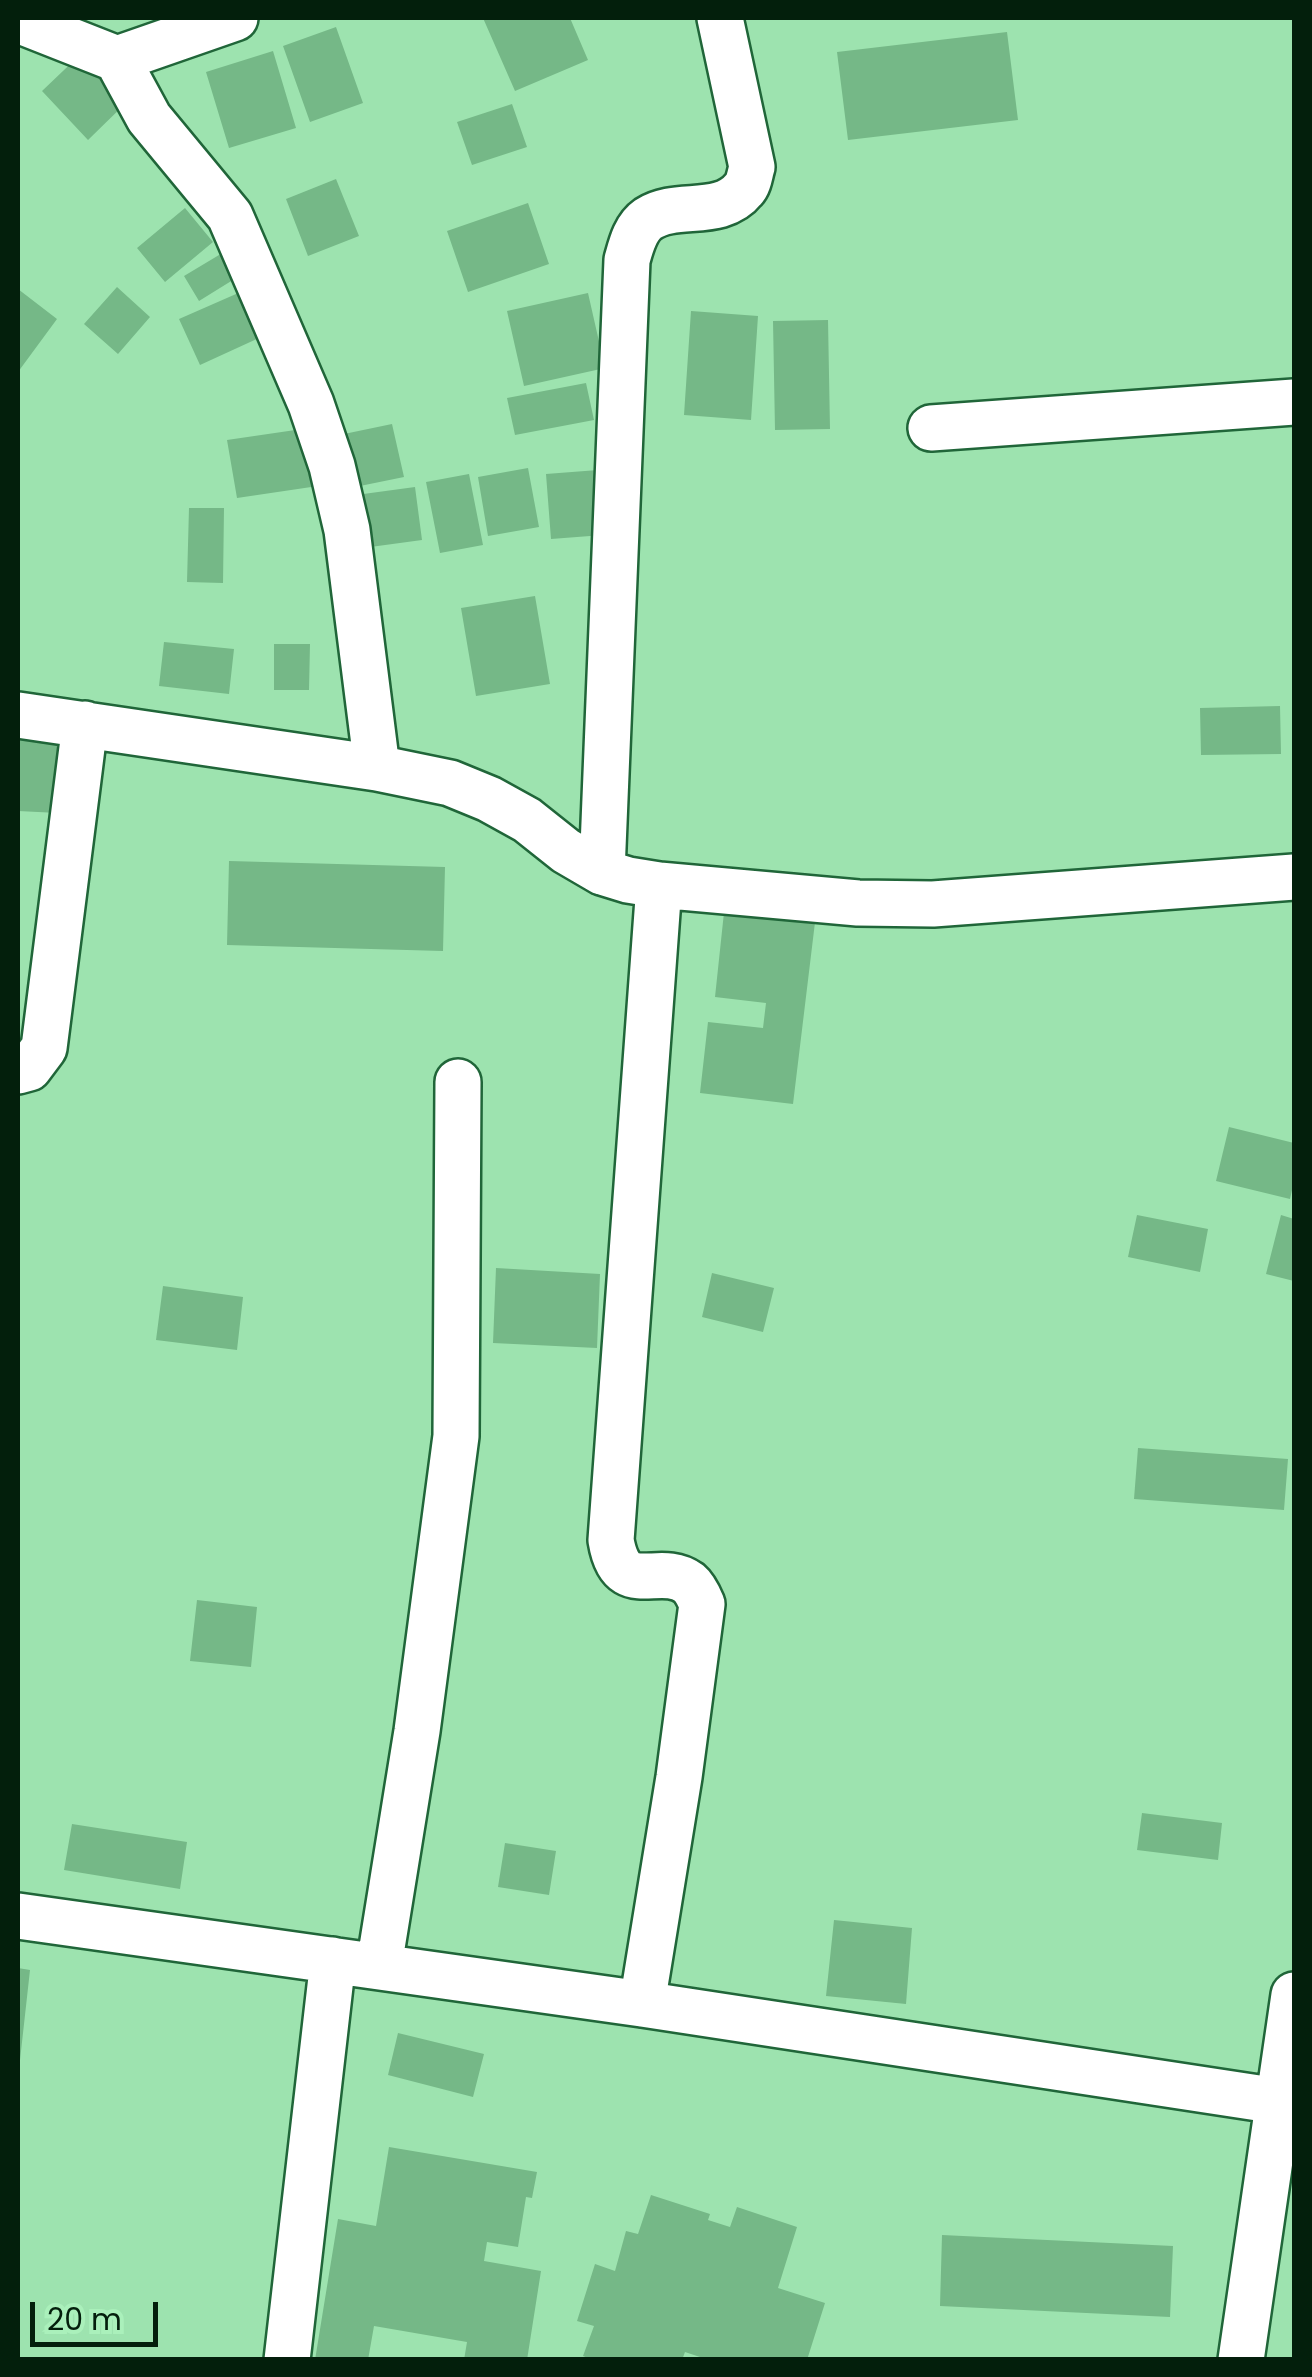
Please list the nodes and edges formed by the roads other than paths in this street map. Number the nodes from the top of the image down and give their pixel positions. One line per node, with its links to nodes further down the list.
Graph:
1 (236, 18): 4 (street)
2 (720, 18): 10 (street)
3 (18, 20): 4 (street)
4 (117, 59): 9 (street)
5 (1294, 402): 6 (street)
6 (931, 428)
7 (18, 715): 8 (street)
8 (85, 724): 9 (street); 13 (street)
9 (378, 768): 10 (street)
10 (602, 872): 12 (street)
11 (1294, 877): 12 (street)
12 (659, 885): 19 (street)
13 (18, 1071)
14 (458, 1082): 17 (street)
15 (18, 1916): 16 (street)
16 (332, 1960): 17 (street); 21 (street)
17 (379, 1966): 19 (street)
18 (1294, 1995): 20 (street)
19 (642, 2004): 20 (street)
20 (1278, 2101): 22 (street)
21 (287, 2360)
22 (1241, 2360)

